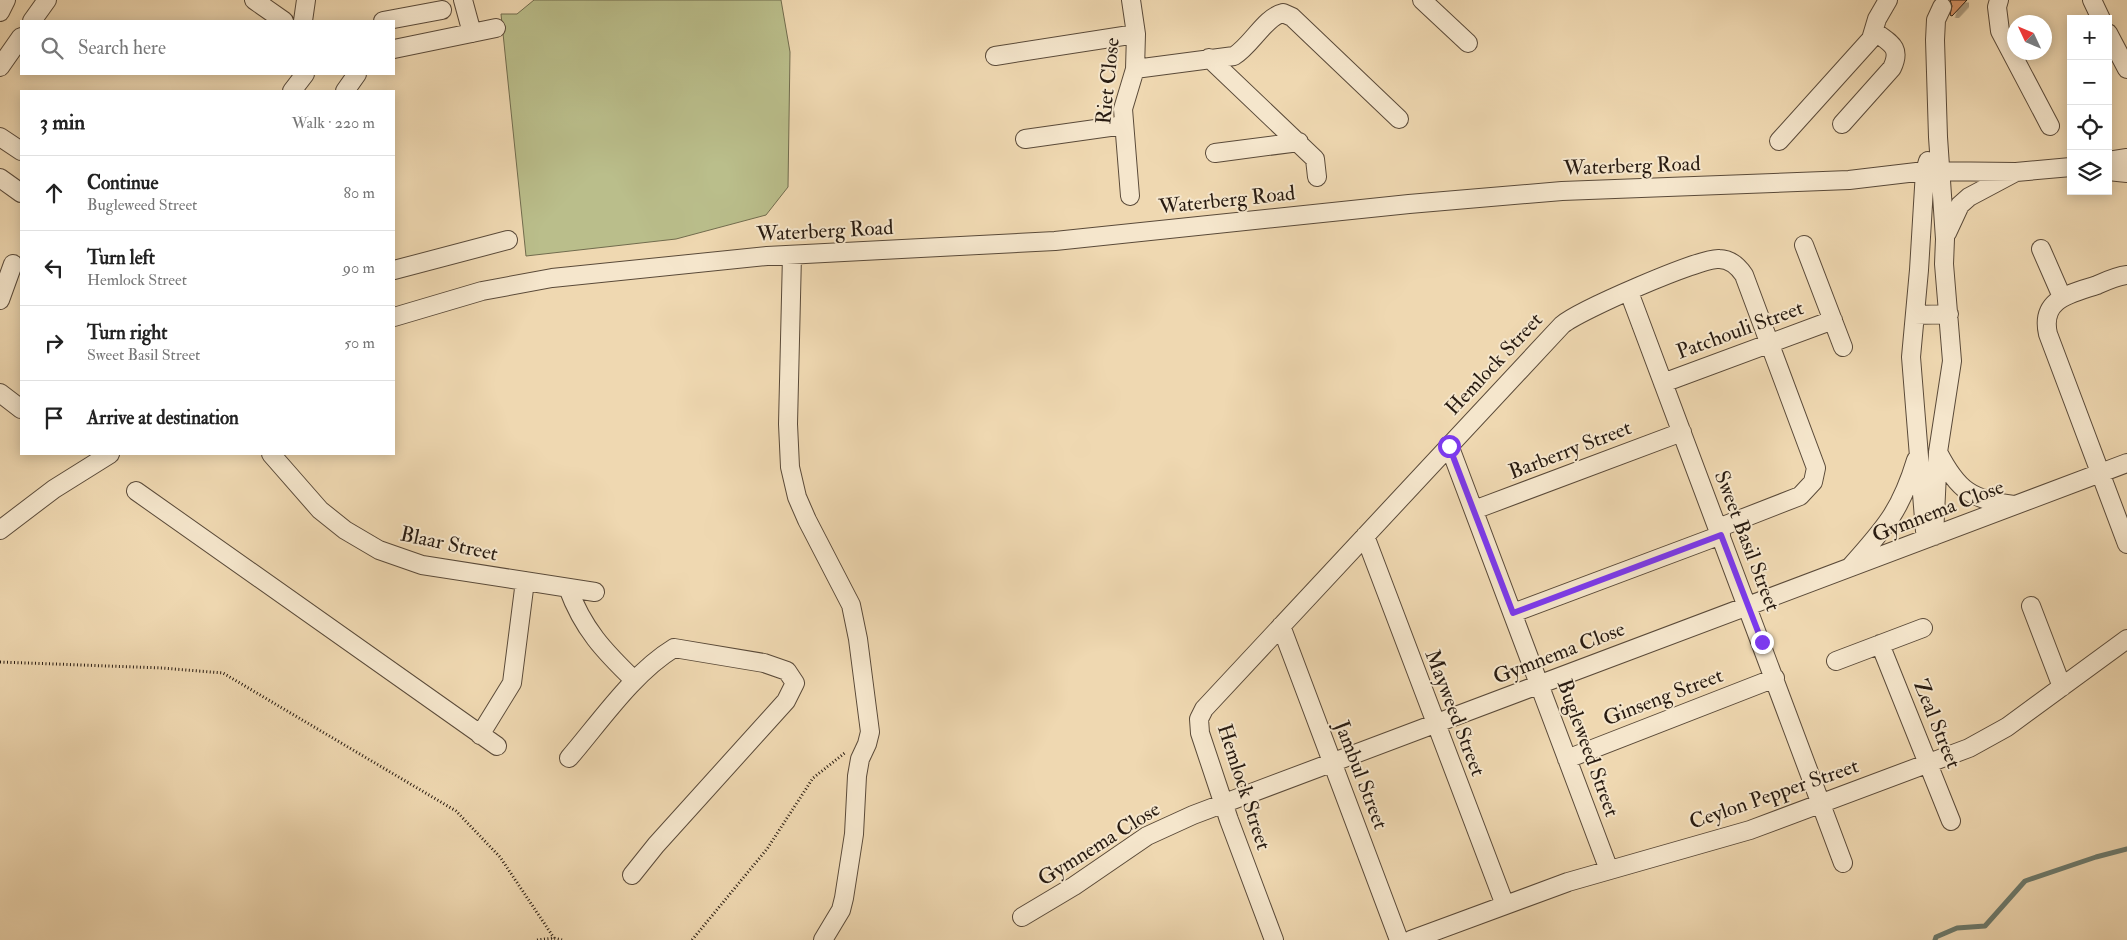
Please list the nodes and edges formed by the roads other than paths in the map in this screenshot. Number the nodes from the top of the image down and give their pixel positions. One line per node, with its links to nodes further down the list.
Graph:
1 (6, 0): 13 (street)
2 (47, 0): 15 (street)
3 (254, 0): 16 (street)
4 (306, 0): 17 (street)
5 (463, 0): 21 (street)
6 (1131, 0): 22 (street, Riet Close)
7 (1422, 0): 26 (street)
8 (1888, 0): 20 (street)
9 (1999, 0): 40 (street)
10 (2092, 0): 14 (street)
11 (441, 5): 18 (street); 23 (street)
12 (1942, 7): 50 (street)
13 (0, 12)
14 (2099, 15)
15 (33, 20)
16 (283, 20)
17 (303, 20)
18 (388, 20)
19 (496, 28): 21 (street)
20 (1874, 31): 38 (street); 43 (street)
21 (472, 33): 23 (street)
22 (1136, 34): 28 (street); 31 (street, Riet Close)
23 (451, 37): 27 (street)
24 (20, 38): 30 (street)
25 (2112, 40): 32 (street)
26 (1468, 43)
27 (395, 49)
28 (995, 56)
29 (1209, 58): 31 (street); 37 (street); 44 (street)
30 (0, 67)
31 (1135, 69): 39 (street, Riet Close)
32 (2127, 69)
33 (304, 75): 35 (street)
34 (356, 75): 36 (street)
35 (293, 90)
36 (346, 90)
37 (1399, 119)
38 (1842, 124)
39 (1124, 125): 42 (street); 57 (street, Riet Close)
40 (2050, 126)
41 (0, 137): 45 (street)
42 (1025, 139)
43 (1779, 141)
44 (1299, 142): 46 (street); 54 (street)
45 (20, 150)
46 (1215, 153)
47 (2127, 158): 48 (street)
48 (2112, 160)
49 (2067, 167): 52 (street, Waterberg Road)
50 (1933, 170): 52 (street, Waterberg Road); 59 (street); 62 (street, Waterberg Road); 70 (street)
51 (2112, 171): 53 (street)
52 (2016, 172): 59 (street)
53 (2127, 173)
54 (1317, 177)
55 (0, 178): 56 (street)
56 (20, 192)
57 (1130, 196)
58 (508, 240): 64 (street)
59 (1944, 240): 69 (street)
60 (1804, 245): 72 (street, Patchouli Street)
61 (2041, 249): 67 (street)
62 (792, 255): 71 (street, Waterberg Road); 125 (street)
63 (14, 264): 68 (street)
64 (395, 270)
65 (2127, 275): 67 (street)
66 (1629, 292): 73 (street, Hemlock Street); 75 (street, Sweet Basil Street); 79 (street, Hemlock Street)
67 (2062, 297): 85 (street)
68 (0, 300)
69 (1949, 314): 70 (street); 81 (street)
70 (1915, 315): 80 (street)
71 (395, 317)
72 (1833, 320): 73 (street, Patchouli Street); 74 (street, Patchouli Street)
73 (1769, 342): 75 (street, Patchouli Street); 90 (street, Hemlock Street)
74 (1843, 346)
75 (1663, 382): 78 (street, Sweet Basil Street)
76 (0, 393): 77 (street)
77 (20, 408)
78 (1682, 432): 88 (street, Barberry Street); 90 (street, Sweet Basil Street)
79 (1449, 446): 88 (street, Bugleweed Street); 91 (street, Hemlock Street)
80 (1919, 448): 92 (street); 94 (street)
81 (1938, 452): 87 (street); 92 (street)
82 (108, 455): 89 (street)
83 (272, 455): 95 (street, Blaar Street)
84 (2127, 463): 85 (street, Gymnema Close)
85 (2100, 473): 87 (street, Gymnema Close); 93 (street)
86 (136, 491): 111 (street)
87 (2015, 505): 92 (street, Gymnema Close)
88 (1474, 510): 100 (street, Bugleweed Street)
89 (0, 530)
90 (1719, 531): 98 (street, Sweet Basil Street); 100 (street, Hemlock Street)
91 (1365, 536): 101 (street, Hemlock Street); 110 (street, Mayweed Street)
92 (1930, 537): 94 (street, Gymnema Close)
93 (2127, 544)
94 (1847, 570): 98 (street, Gymnema Close)
95 (525, 581): 96 (street, Blaar Street); 111 (street)
96 (568, 588): 97 (street, Blaar Street); 107 (street)
97 (595, 592)
98 (1748, 606): 106 (street, Sweet Basil Street); 108 (street, Gymnema Close)
99 (2031, 606): 109 (street)
100 (1513, 613): 108 (street, Bugleweed Street)
101 (1281, 626): 115 (street, Jambul Street); 118 (street, Hemlock Street)
102 (1923, 628): 104 (street)
103 (2127, 639): 109 (street, Ceylon Pepper Street)
104 (1880, 644): 105 (street); 116 (street, Zeal Street)
105 (1836, 661)
106 (1775, 678): 114 (street, Ginseng Street); 117 (street, Sweet Basil Street)
107 (634, 680): 113 (street); 122 (street)
108 (1540, 685): 110 (street, Gymnema Close); 114 (street, Bugleweed Street)
109 (2062, 686): 116 (street, Ceylon Pepper Street)
110 (1435, 724): 115 (street, Gymnema Close); 123 (street, Mayweed Street)
111 (480, 735): 112 (street)
112 (497, 746)
113 (569, 758)
114 (1567, 759): 121 (street, Bugleweed Street)
115 (1332, 763): 118 (street, Gymnema Close); 127 (street, Jambul Street)
116 (1929, 764): 117 (street, Ceylon Pepper Street); 119 (street, Zeal Street)
117 (1821, 803): 120 (street, Sweet Basil Street); 121 (street, Ceylon Pepper Street)
118 (1224, 804): 124 (street, Gymnema Close); 126 (street, Hemlock Street)
119 (1951, 821)
120 (1844, 863)
121 (1609, 870): 123 (street, Ceylon Pepper Street)
122 (632, 875)
123 (1505, 905): 128 (street, Ceylon Pepper Street)
124 (1022, 917)
125 (822, 940)
126 (1274, 940)
127 (1399, 940)
128 (1411, 940)

